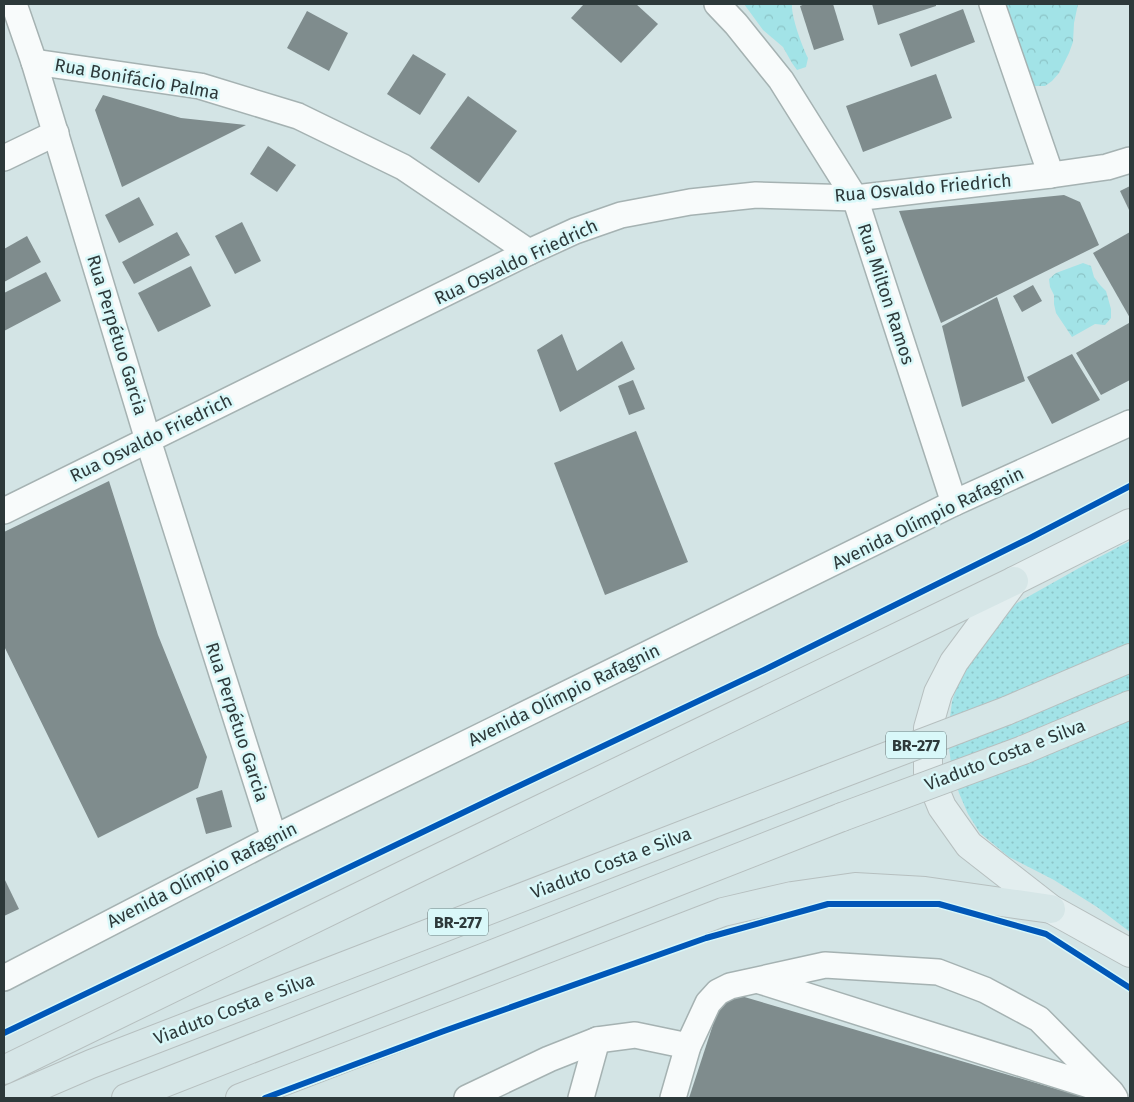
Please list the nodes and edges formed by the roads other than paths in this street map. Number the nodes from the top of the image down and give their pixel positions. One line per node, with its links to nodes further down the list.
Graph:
1 (14, 4): 4 (street, Rua Perpétuo Garcia)
2 (717, 4): 9 (street, Rua Milton Ramos)
3 (992, 4): 8 (street)
4 (34, 62): 5 (street, Rua Perpétuo Garcia); 10 (street, Rua Bonifácio Palma)
5 (56, 133): 6 (street); 12 (street, Rua Perpétuo Garcia)
6 (4, 158)
7 (1130, 160): 8 (street, Rua Osvaldo Friedrich)
8 (1051, 175): 9 (street, Rua Osvaldo Friedrich)
9 (855, 198): 10 (street, Rua Osvaldo Friedrich); 13 (street, Rua Milton Ramos)
10 (529, 252): 12 (street, Rua Osvaldo Friedrich)
11 (1130, 423): 13 (street, Avenida Olímpio Rafagnin)
12 (148, 440): 14 (street, Rua Osvaldo Friedrich); 19 (street, Rua Perpétuo Garcia)
13 (954, 503): 19 (street, Avenida Olímpio Rafagnin)
14 (4, 510)
15 (1130, 524): 16 (main road)
16 (1014, 581): 20 (main road); 26 (highway)
17 (1130, 658): 28 (highway, Viaduto Costa e Silva / BR-277, bridge)
18 (1130, 705): 29 (highway, Viaduto Costa e Silva / BR-277, bridge)
19 (274, 838): 22 (street, Avenida Olímpio Rafagnin)
20 (1051, 909): 21 (main road); 30 (highway)
21 (1130, 953)
22 (4, 978)
23 (758, 980): 25 (street); 27 (street); 27 (street)
24 (597, 1040): 25 (street); 31 (street); 32 (street)
25 (688, 1046): 33 (street)
26 (4, 1070)
27 (1113, 1095)
28 (12, 1098)
29 (126, 1098)
30 (240, 1098)
31 (467, 1098)
32 (581, 1098)
33 (673, 1098)

